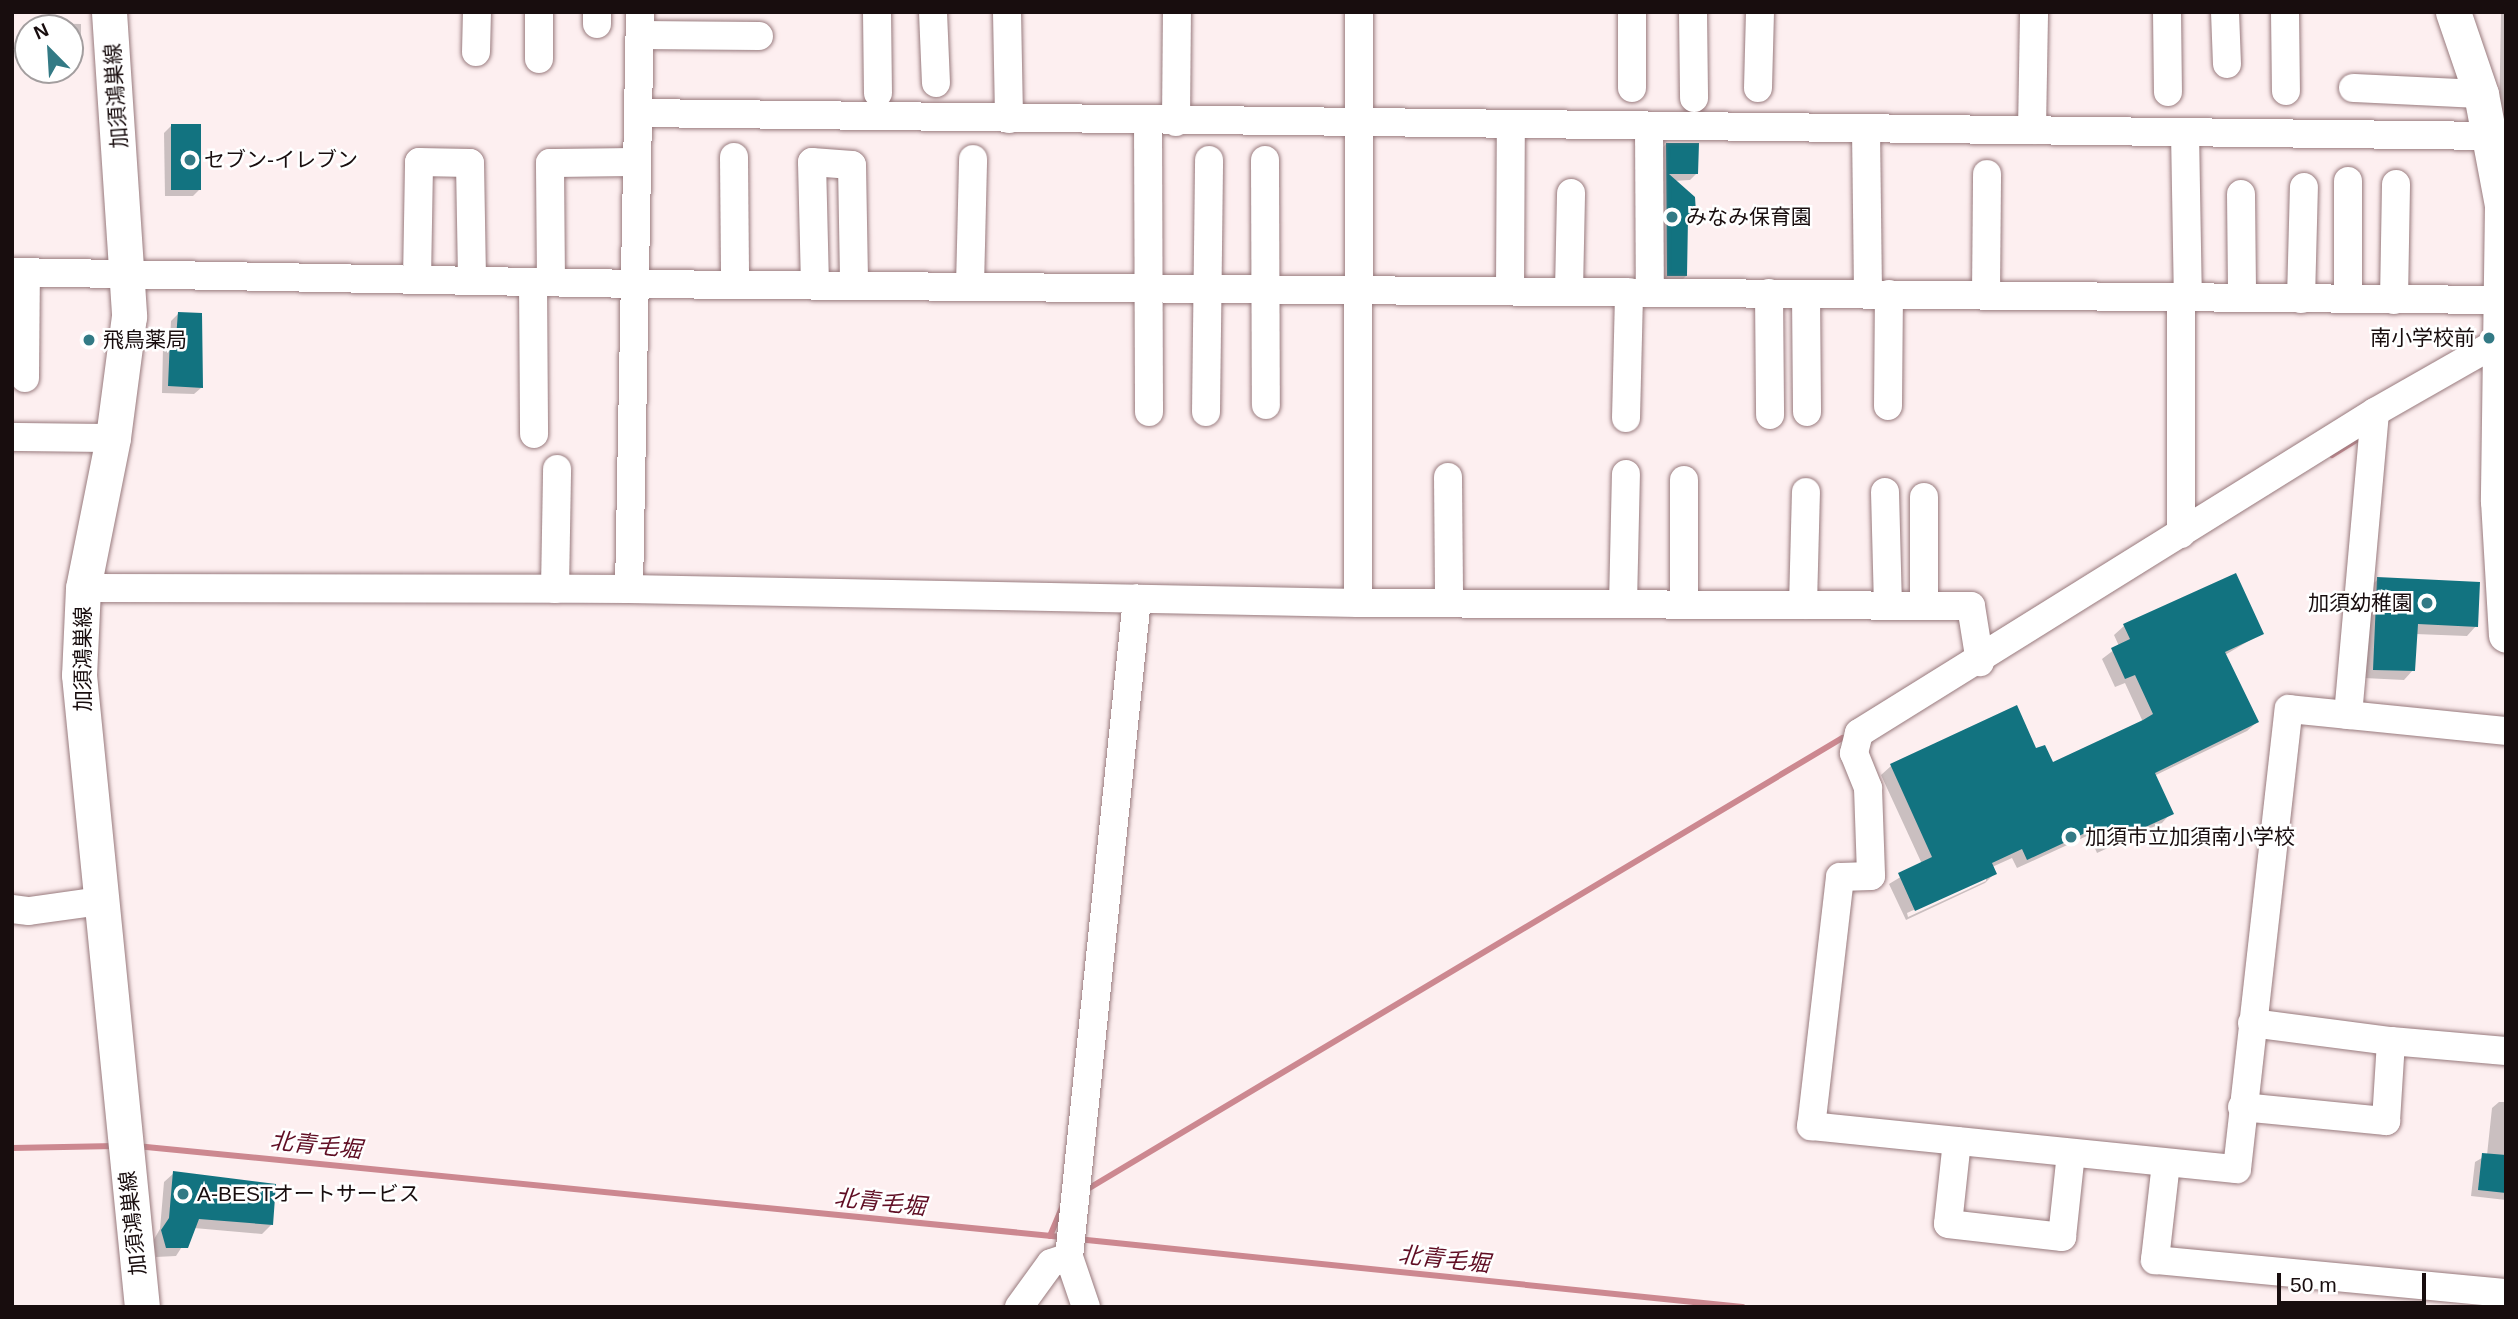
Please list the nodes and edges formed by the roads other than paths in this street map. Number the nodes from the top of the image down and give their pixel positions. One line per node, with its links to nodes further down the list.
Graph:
1 (109, 12): 54 (main road, 加須鴻巣線)
2 (477, 12): 19 (street)
3 (539, 12): 20 (street)
4 (877, 12): 28 (street)
5 (933, 12): 22 (street)
6 (1007, 12): 32 (street)
7 (1177, 12): 34 (street)
8 (1359, 12): 35 (street)
9 (1632, 12): 23 (street)
10 (1693, 12): 30 (street)
11 (1760, 12): 25 (street)
12 (2034, 12): 39 (street)
13 (2168, 12): 27 (street)
14 (2225, 12): 21 (street)
15 (2285, 12): 26 (street)
16 (2453, 12): 29 (main road)
17 (640, 24): 18 (street); 31 (street)
18 (759, 36)
19 (476, 52)
20 (539, 59)
21 (2227, 64)
22 (936, 83)
23 (1632, 88)
24 (2353, 88): 29 (street)
25 (1758, 89)
26 (2286, 91)
27 (2168, 92)
28 (878, 93)
29 (2481, 93): 41 (main road)
30 (1694, 98)
31 (638, 113): 32 (street); 46 (street)
32 (1009, 119): 33 (street)
33 (1148, 121): 34 (street); 63 (street)
34 (1177, 122): 35 (street)
35 (1357, 125): 36 (street); 66 (street)
36 (1511, 126): 37 (street); 67 (street)
37 (1650, 127): 38 (street); 69 (street)
38 (1866, 129): 39 (street); 72 (street)
39 (2032, 130): 40 (street)
40 (2185, 132): 41 (street); 74 (street)
41 (2498, 136): 78 (main road)
42 (734, 157): 59 (street)
43 (973, 159): 62 (street)
44 (1209, 160): 64 (street)
45 (1265, 160): 65 (street)
46 (638, 162): 57 (street); 58 (street)
47 (1987, 174): 73 (street)
48 (2348, 181): 77 (street)
49 (2396, 184): 79 (street)
50 (2304, 187): 76 (street)
51 (1571, 193): 68 (street)
52 (2241, 194): 75 (street)
53 (19, 272): 54 (street); 81 (street)
54 (129, 274): 55 (street); 92 (main road, 加須鴻巣線)
55 (417, 280): 56 (street); 56 (street)
56 (472, 281): 57 (street)
57 (542, 282): 58 (street); 90 (street)
58 (635, 284): 59 (street); 103 (street)
59 (735, 284): 60 (street)
60 (815, 285): 61 (street); 61 (street)
61 (854, 285): 62 (street)
62 (970, 286): 63 (street)
63 (1148, 287): 64 (street); 85 (street)
64 (1205, 288): 65 (street); 84 (street)
65 (1267, 288): 66 (street); 82 (street)
66 (1356, 289): 67 (street); 105 (street)
67 (1510, 290): 68 (street)
68 (1569, 291): 69 (street)
69 (1639, 292): 70 (street); 89 (street)
70 (1769, 293): 71 (street); 88 (street)
71 (1806, 294): 72 (street); 86 (street)
72 (1879, 294): 73 (street); 83 (street)
73 (1986, 295): 74 (street)
74 (2184, 298): 75 (street); 100 (street)
75 (2242, 298): 76 (street)
76 (2301, 299): 77 (street)
77 (2348, 299): 79 (street)
78 (2504, 299): 79 (street); 80 (main road)
79 (2394, 300)
80 (2503, 354): 87 (street); 112 (main road)
81 (25, 378)
82 (1266, 405)
83 (1888, 406)
84 (1206, 411)
85 (1149, 412)
86 (1807, 412)
87 (2375, 412): 100 (street); 114 (street)
88 (1770, 415)
89 (1626, 418)
90 (534, 434)
91 (12, 437): 92 (street)
92 (113, 438): 101 (main road, 加須鴻巣線)
93 (557, 469): 102 (street)
94 (1626, 474): 107 (street)
95 (1448, 477): 106 (street)
96 (1684, 480): 108 (street)
97 (1806, 492): 109 (street)
98 (1885, 492): 110 (street)
99 (1924, 497): 111 (street)
100 (2181, 534): 113 (street)
101 (83, 587): 102 (street); 116 (main road, 加須鴻巣線)
102 (555, 589): 103 (street)
103 (629, 589): 104 (street)
104 (1137, 599): 105 (street); 125 (street)
105 (1358, 603): 106 (street)
106 (1449, 603): 107 (street)
107 (1623, 604): 108 (street)
108 (1684, 605): 109 (street)
109 (1803, 605): 110 (street)
110 (1888, 606): 111 (street)
111 (1924, 606): 113 (street)
112 (2506, 635)
113 (1980, 662): 122 (street)
114 (2348, 715): 115 (street); 118 (street)
115 (2506, 731)
116 (101, 901): 117 (street); 127 (main road, 加須鴻巣線)
117 (12, 909)
118 (2252, 1023): 119 (street); 121 (street)
119 (2391, 1041): 120 (street); 121 (street)
120 (2506, 1051)
121 (2242, 1107): 124 (street)
122 (1957, 1141): 123 (street); 123 (street)
123 (2071, 1153): 124 (street)
124 (2166, 1163): 126 (street)
125 (1065, 1249): 128 (street); 129 (street)
126 (2506, 1293)
127 (142, 1307)
128 (1019, 1307)
129 (1086, 1307)

